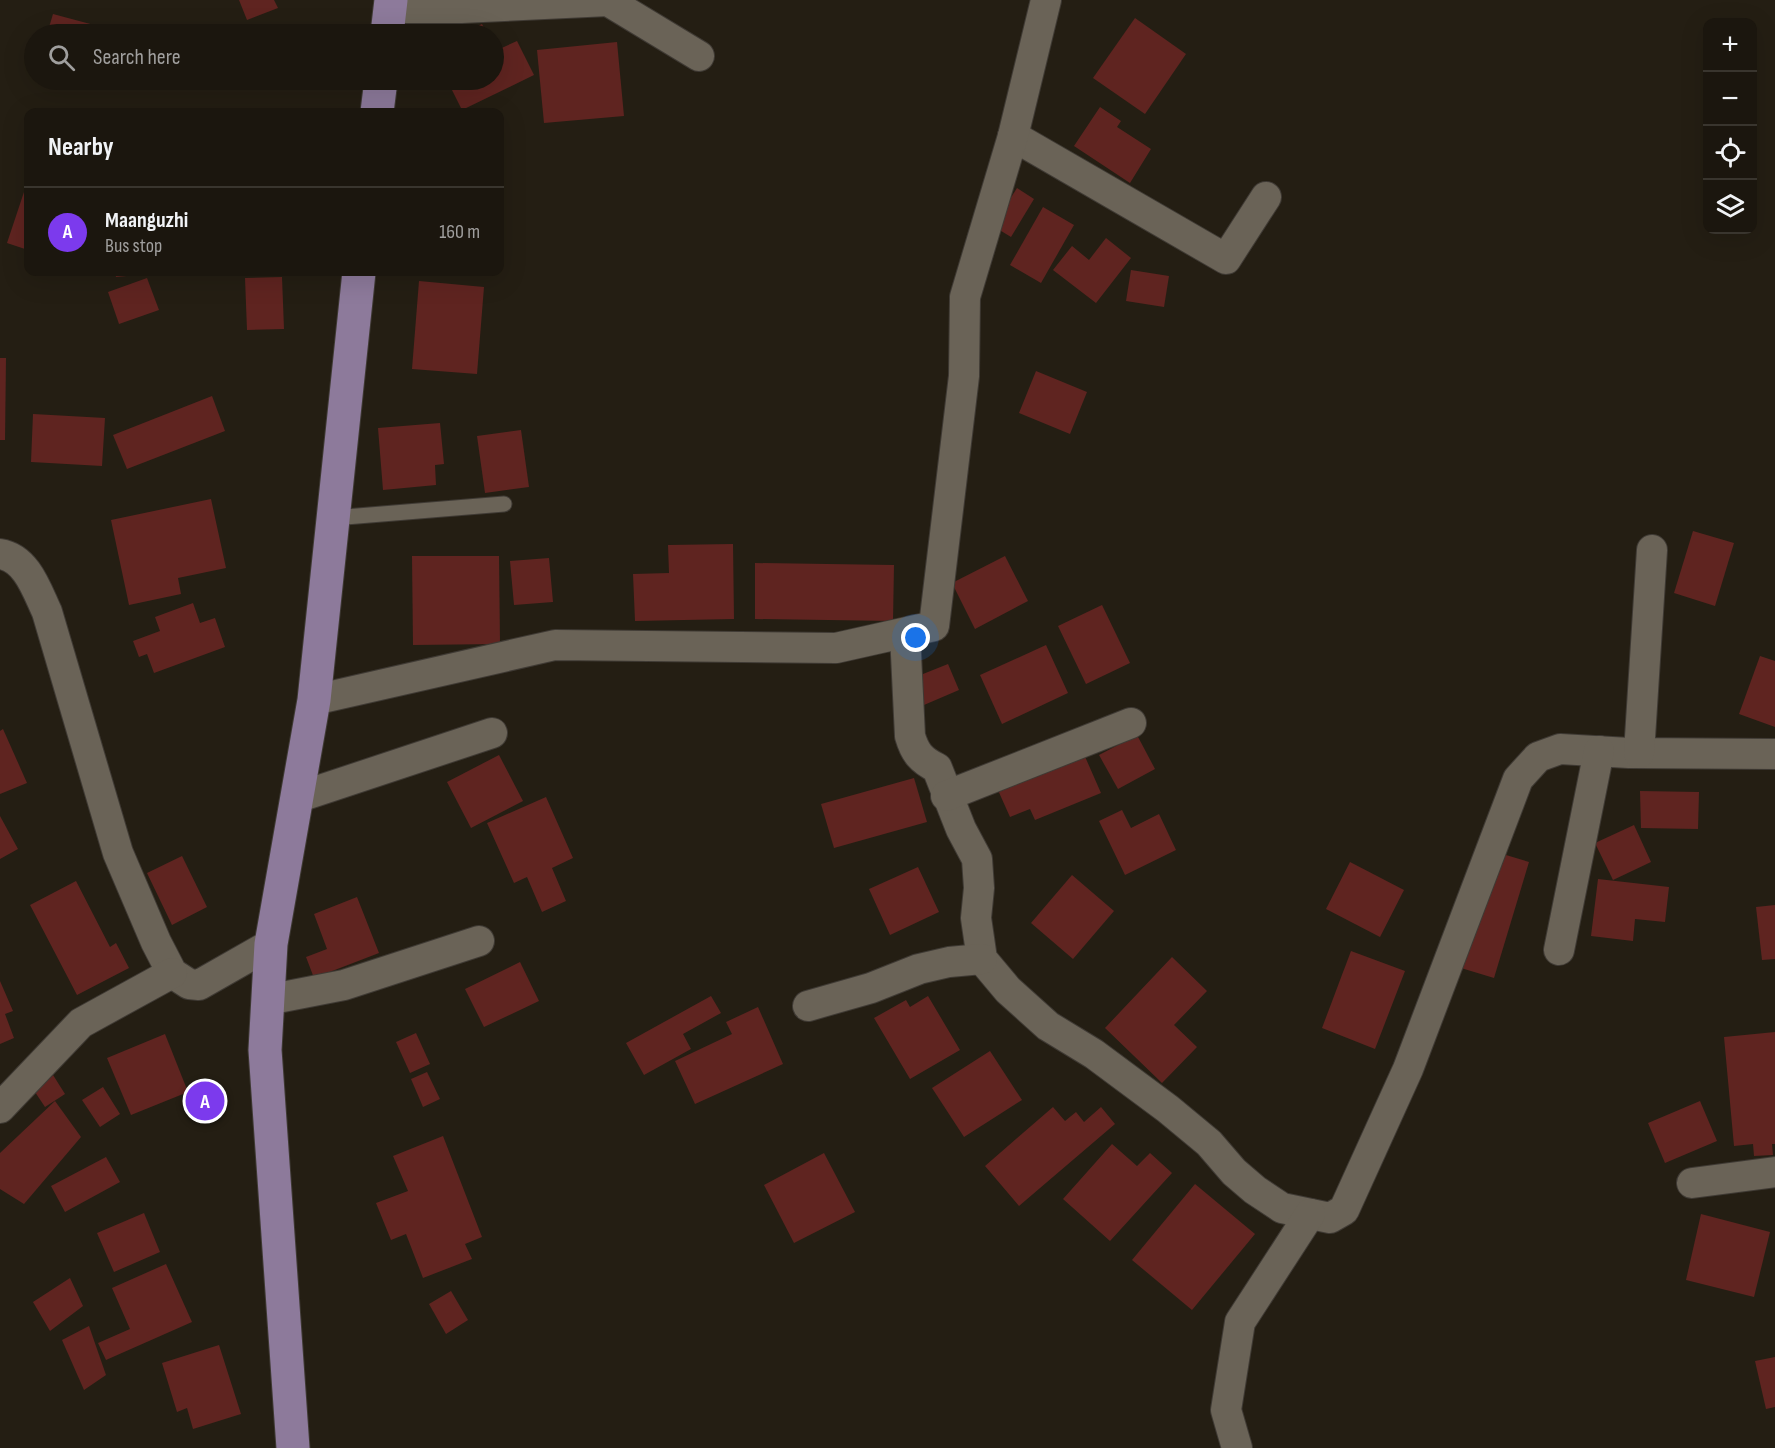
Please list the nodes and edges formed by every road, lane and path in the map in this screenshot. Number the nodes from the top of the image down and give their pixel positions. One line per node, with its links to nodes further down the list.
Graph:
1 (1046, 0): 6 (street)
2 (389, 14): 3 (street)
3 (699, 56)
4 (380, 90): 5 (main road)
5 (378, 108)
6 (1013, 136): 7 (street); 13 (street)
7 (1266, 197)
8 (358, 276): 10 (main road)
9 (504, 504): 10 (lane)
10 (333, 518): 14 (main road)
11 (1652, 550): 18 (street)
12 (0, 554): 26 (street)
13 (905, 633): 14 (street); 20 (street)
14 (314, 700): 21 (main road)
15 (1131, 723): 20 (street)
16 (492, 733): 21 (street)
17 (1599, 751): 18 (street); 24 (street); 32 (street)
18 (1639, 753): 19 (street)
19 (1775, 754)
20 (946, 796): 25 (street)
21 (296, 798): 23 (main road)
22 (479, 941): 27 (street)
23 (271, 944): 26 (street); 27 (main road)
24 (1558, 950)
25 (982, 959): 28 (street); 32 (street)
26 (172, 973): 29 (street)
27 (267, 1000): 33 (main road)
28 (808, 1006)
29 (0, 1108)
30 (1775, 1172): 31 (street)
31 (1692, 1183)
32 (1310, 1214): 34 (street)
33 (293, 1448)
34 (1237, 1448)

